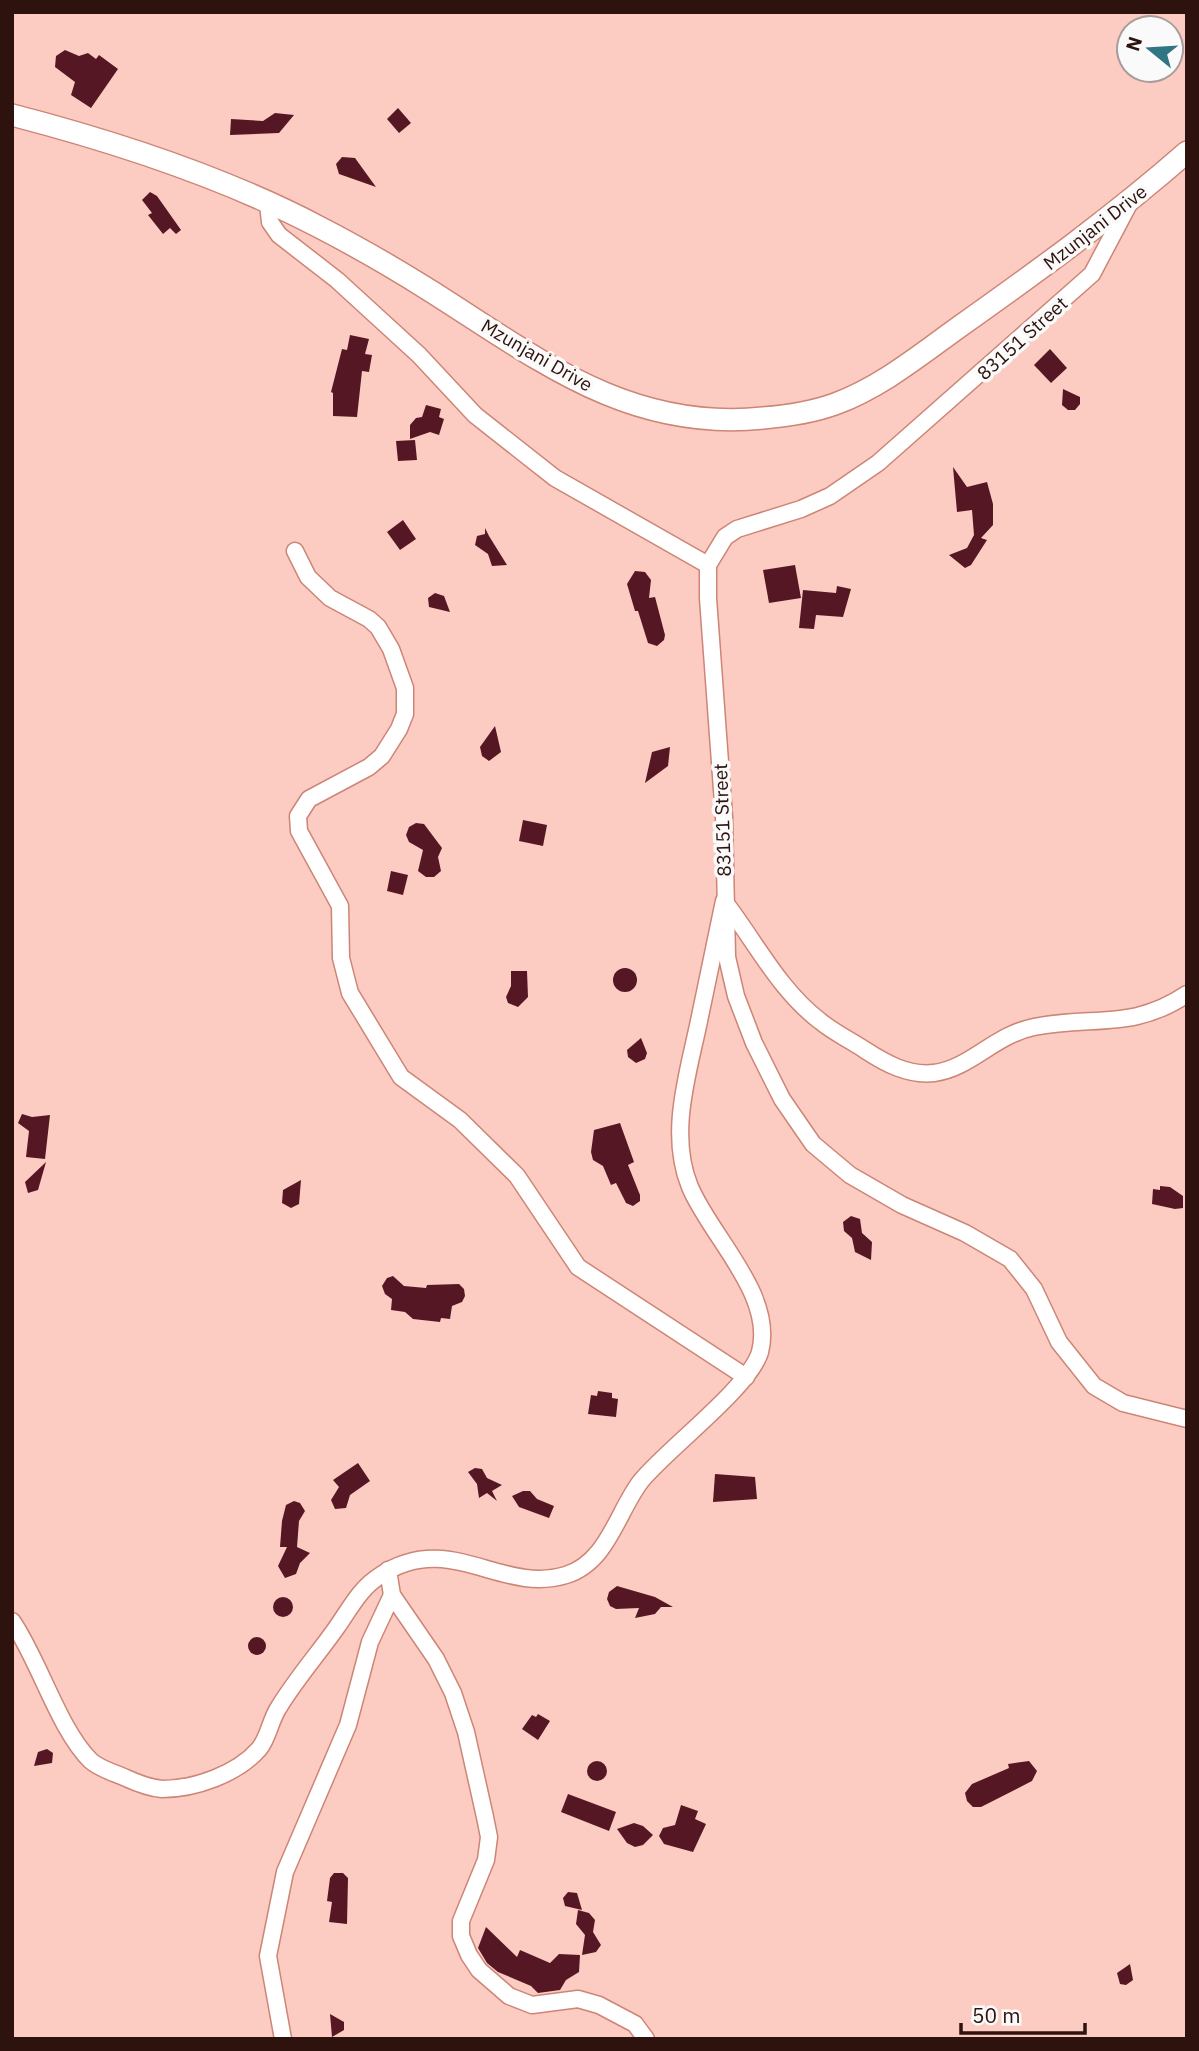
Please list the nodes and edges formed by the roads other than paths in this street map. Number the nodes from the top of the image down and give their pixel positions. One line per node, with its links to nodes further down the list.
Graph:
1 (12, 115): 4 (main road, Mzunjani Drive)
2 (1187, 152): 3 (main road, Mzunjani Drive)
3 (1130, 202): 4 (main road, Mzunjani Drive); 6 (street, 83151 Street)
4 (268, 204): 6 (street)
5 (295, 551): 9 (street)
6 (708, 565): 7 (street, 83151 Street)
7 (724, 901): 8 (street); 9 (street); 10 (street, 83151 Street)
8 (1187, 993)
9 (746, 1377): 11 (street)
10 (1187, 1419)
11 (388, 1570): 12 (street); 13 (street)
12 (392, 1595): 14 (street); 15 (street)
13 (12, 1621)
14 (283, 2039)
15 (646, 2039)

